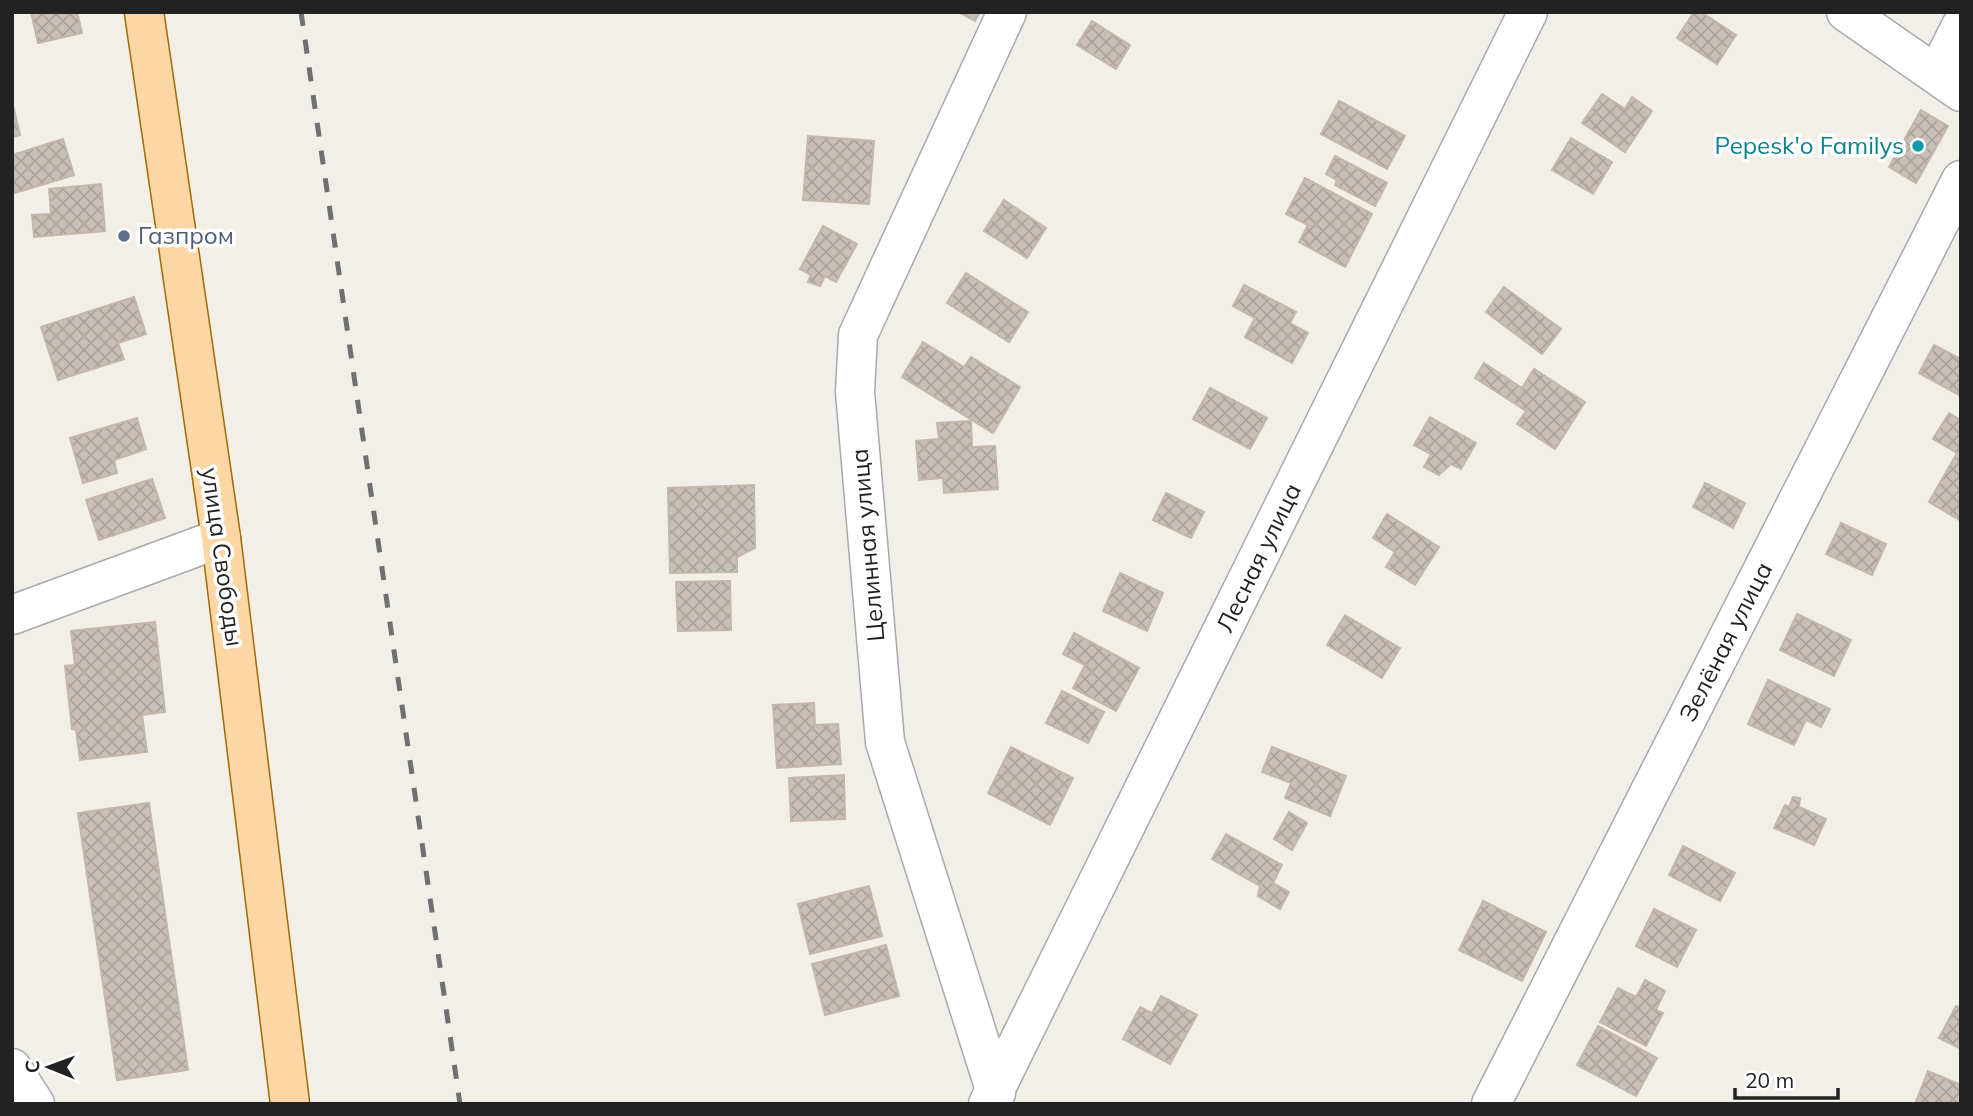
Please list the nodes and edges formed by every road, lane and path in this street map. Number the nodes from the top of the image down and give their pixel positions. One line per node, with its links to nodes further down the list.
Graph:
1 (144, 12): 8 (main road, улица Свободы)
2 (1007, 12): 11 (street, Целинная улица)
3 (1528, 12): 11 (street, Лесная улица)
4 (1846, 12): 6 (street)
5 (1961, 26): 6 (street)
6 (1949, 83)
7 (1961, 180): 14 (street, Зелёная улица)
8 (221, 538): 9 (street); 13 (main road, улица Свободы)
9 (12, 615)
10 (12, 1068): 12 (street)
11 (992, 1098)
12 (35, 1104)
13 (290, 1104)
14 (1491, 1104)

